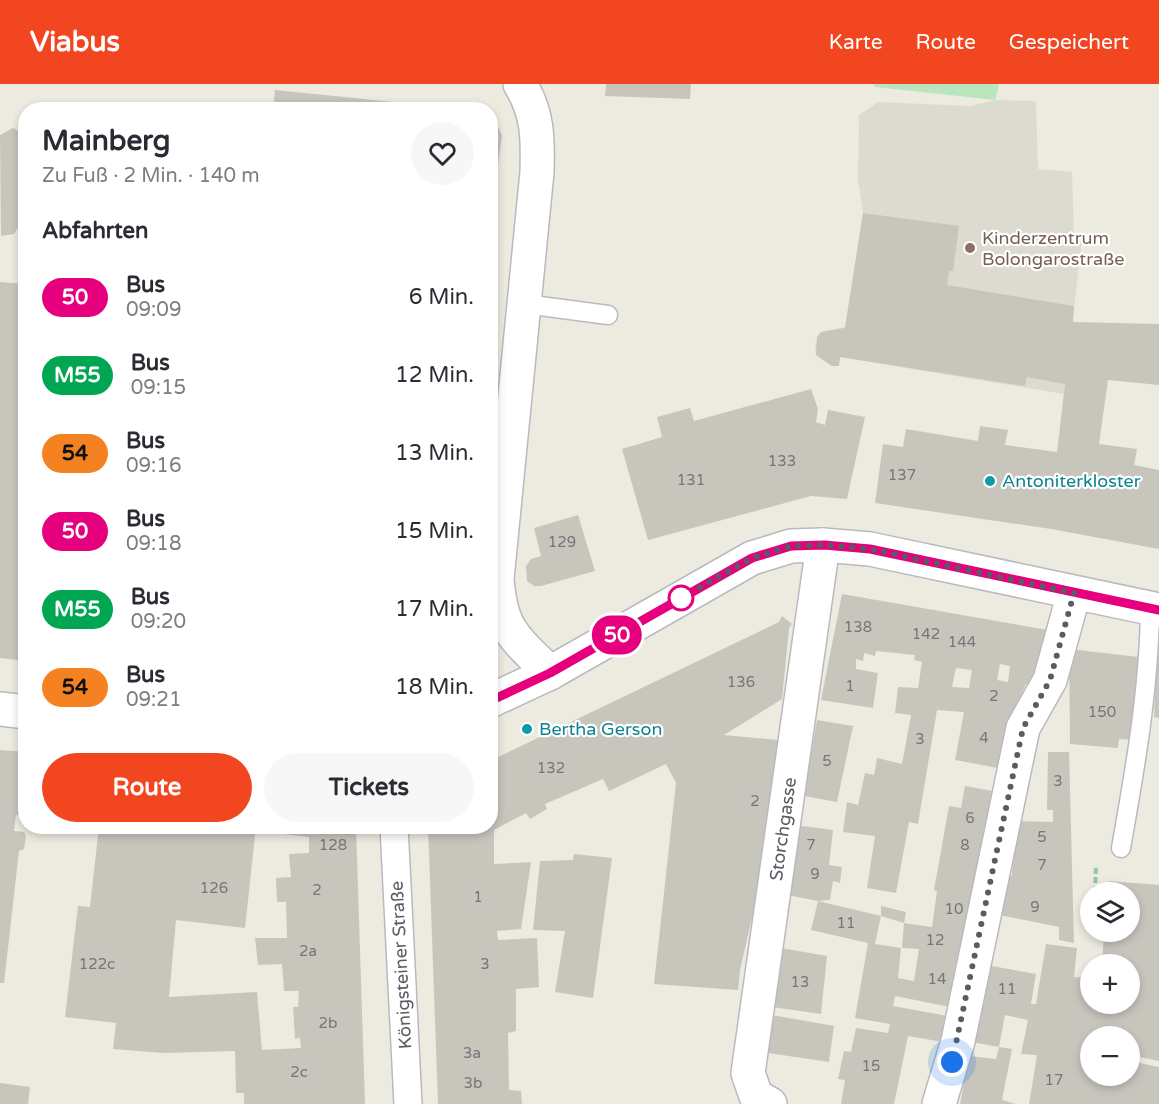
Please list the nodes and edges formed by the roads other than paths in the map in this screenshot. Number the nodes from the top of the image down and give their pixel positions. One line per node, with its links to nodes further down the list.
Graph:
1 (520, 84): 2 (street)
2 (525, 304): 3 (lane); 7 (street)
3 (608, 315)
4 (824, 545): 5 (street); 7 (street); 14 (street, Storchgasse)
5 (1074, 593): 6 (street); 15 (street)
6 (1155, 610): 12 (lane)
7 (550, 673): 8 (street)
8 (498, 697)
9 (0, 709): 10 (street)
10 (18, 711)
11 (393, 834): 13 (street, Königsteiner Straße)
12 (1121, 849)
13 (408, 1104)
14 (770, 1104)
15 (939, 1104)

